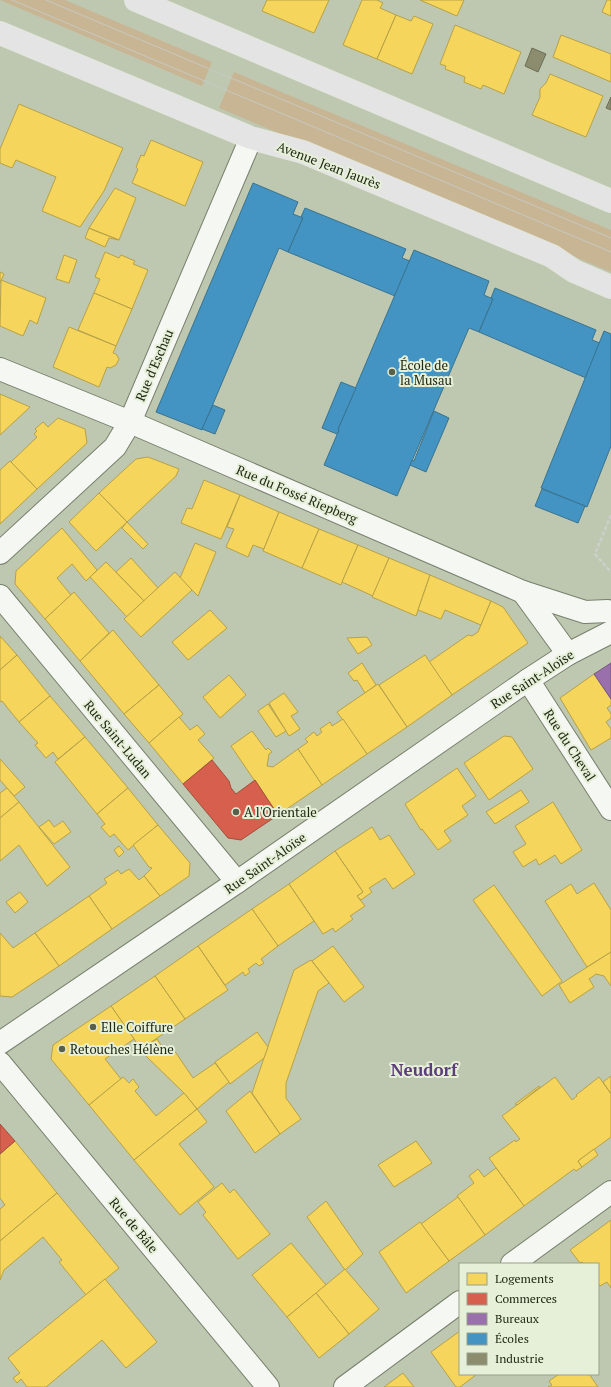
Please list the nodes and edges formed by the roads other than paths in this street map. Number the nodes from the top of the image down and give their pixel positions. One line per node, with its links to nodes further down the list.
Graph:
1 (136, 0): 4 (main road)
2 (0, 33): 3 (main road, Avenue Jean Jaurès)
3 (251, 138): 5 (main road, Avenue Jean Jaurès); 7 (street, Rue d'Eschau)
4 (611, 201)
5 (611, 287)
6 (0, 369): 7 (street, Rue du Fossé Riepberg)
7 (130, 422): 8 (street, Rue d'Eschau); 9 (street, Rue du Fossé Riepberg)
8 (0, 553)
9 (524, 592): 11 (street, Rue du Fossé Riepberg); 12 (street)
10 (0, 596): 15 (street, Rue Saint-Ludan)
11 (610, 625): 12 (street, Rue Saint-Aloïse)
12 (568, 654): 13 (street, Rue Saint-Aloïse)
13 (528, 680): 14 (street, Rue du Cheval); 15 (street, Rue Saint-Aloïse)
14 (611, 809)
15 (236, 882): 16 (street, Rue Saint-Aloïse)
16 (0, 1043)
17 (0, 1063): 21 (street, Rue de Bâle)
18 (611, 1192): 19 (street)
19 (513, 1263)
20 (459, 1303): 22 (street)
21 (268, 1387)
22 (345, 1387)

